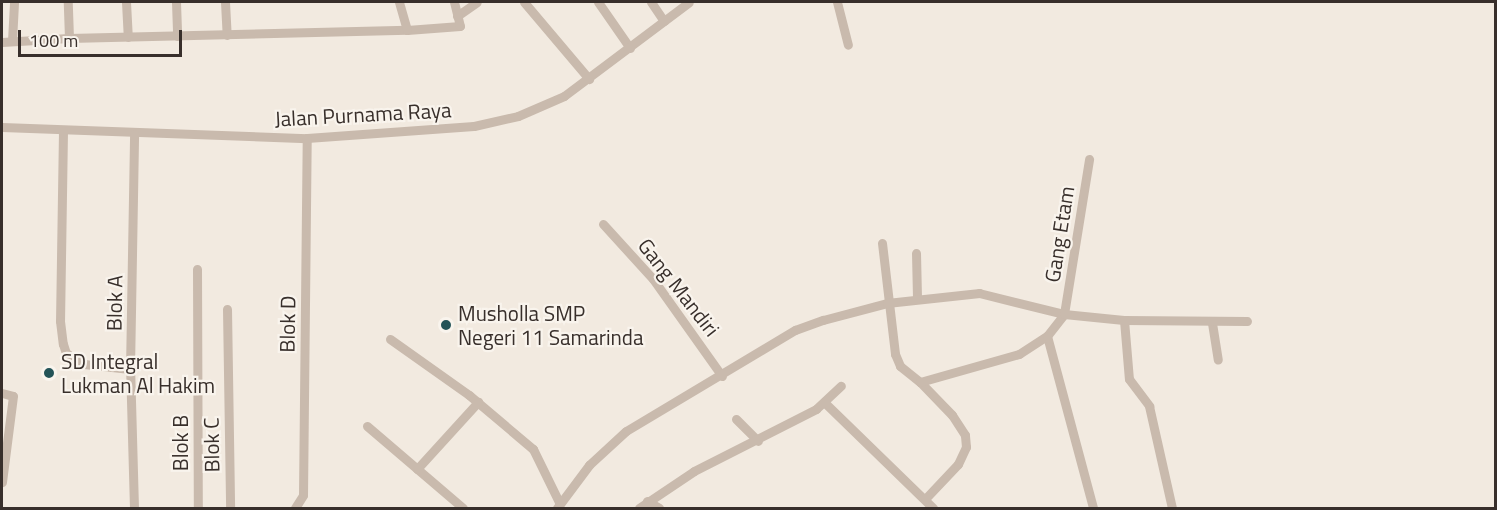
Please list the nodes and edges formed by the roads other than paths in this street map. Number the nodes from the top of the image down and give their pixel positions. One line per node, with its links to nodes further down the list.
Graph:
1 (14, 2): 21 (street)
2 (68, 2): 20 (street)
3 (126, 2): 19 (street)
4 (176, 2): 18 (street)
5 (225, 2): 17 (street)
6 (399, 2): 16 (street)
7 (454, 2): 14 (street)
8 (477, 2): 14 (street)
9 (524, 2): 25 (street)
10 (598, 2): 24 (street)
11 (651, 2): 15 (street)
12 (689, 2): 15 (street, Jalan Purnama Raya)
13 (837, 2): 23 (street)
14 (457, 16): 16 (street)
15 (664, 21): 24 (street, Jalan Purnama Raya)
16 (407, 30): 17 (street)
17 (227, 35): 18 (street)
18 (177, 36): 19 (street)
19 (128, 37): 20 (street)
20 (69, 38): 21 (street)
21 (12, 41): 22 (street)
22 (2, 42)
23 (848, 45)
24 (630, 48): 25 (street, Jalan Purnama Raya)
25 (589, 79): 29 (street, Jalan Purnama Raya)
26 (2, 127): 27 (street, Jalan Purnama Raya)
27 (63, 131): 28 (street, Jalan Purnama Raya); 45 (street)
28 (134, 134): 29 (street, Jalan Purnama Raya); 45 (street, Blok A)
29 (307, 138): 64 (street, Blok D)
30 (1089, 159): 38 (street, Gang Etam)
31 (603, 224): 46 (street, Gang Mandiri)
32 (882, 243): 36 (street)
33 (916, 253): 35 (street)
34 (197, 269): 62 (street, Blok B)
35 (917, 298): 36 (street); 38 (street)
36 (887, 303): 46 (street); 47 (street)
37 (227, 309): 63 (street, Blok C)
38 (1064, 314): 39 (street); 42 (street)
39 (1124, 320): 41 (street); 70 (street)
40 (1247, 321): 41 (street)
41 (1212, 323): 44 (street)
42 (1047, 336): 47 (street); 69 (street)
43 (390, 339): 50 (street)
44 (1218, 360)
45 (130, 369): 61 (street, Blok A)
46 (722, 376): 60 (street)
47 (920, 382): 58 (street)
48 (841, 386): 51 (street)
49 (2, 393): 54 (street)
50 (478, 402): 56 (street); 60 (street)
51 (825, 403): 55 (street); 58 (street)
52 (736, 419): 55 (street)
53 (367, 426): 56 (street)
54 (5, 429): 57 (street)
55 (758, 441): 59 (street)
56 (417, 469): 65 (street)
57 (2, 482)
58 (925, 499): 68 (street)
59 (648, 501): 66 (street); 67 (street)
60 (559, 506)
61 (134, 508)
62 (198, 508)
63 (230, 508)
64 (295, 508)
65 (464, 508)
66 (639, 508)
67 (659, 508)
68 (933, 508)
69 (1093, 508)
70 (1172, 508)

